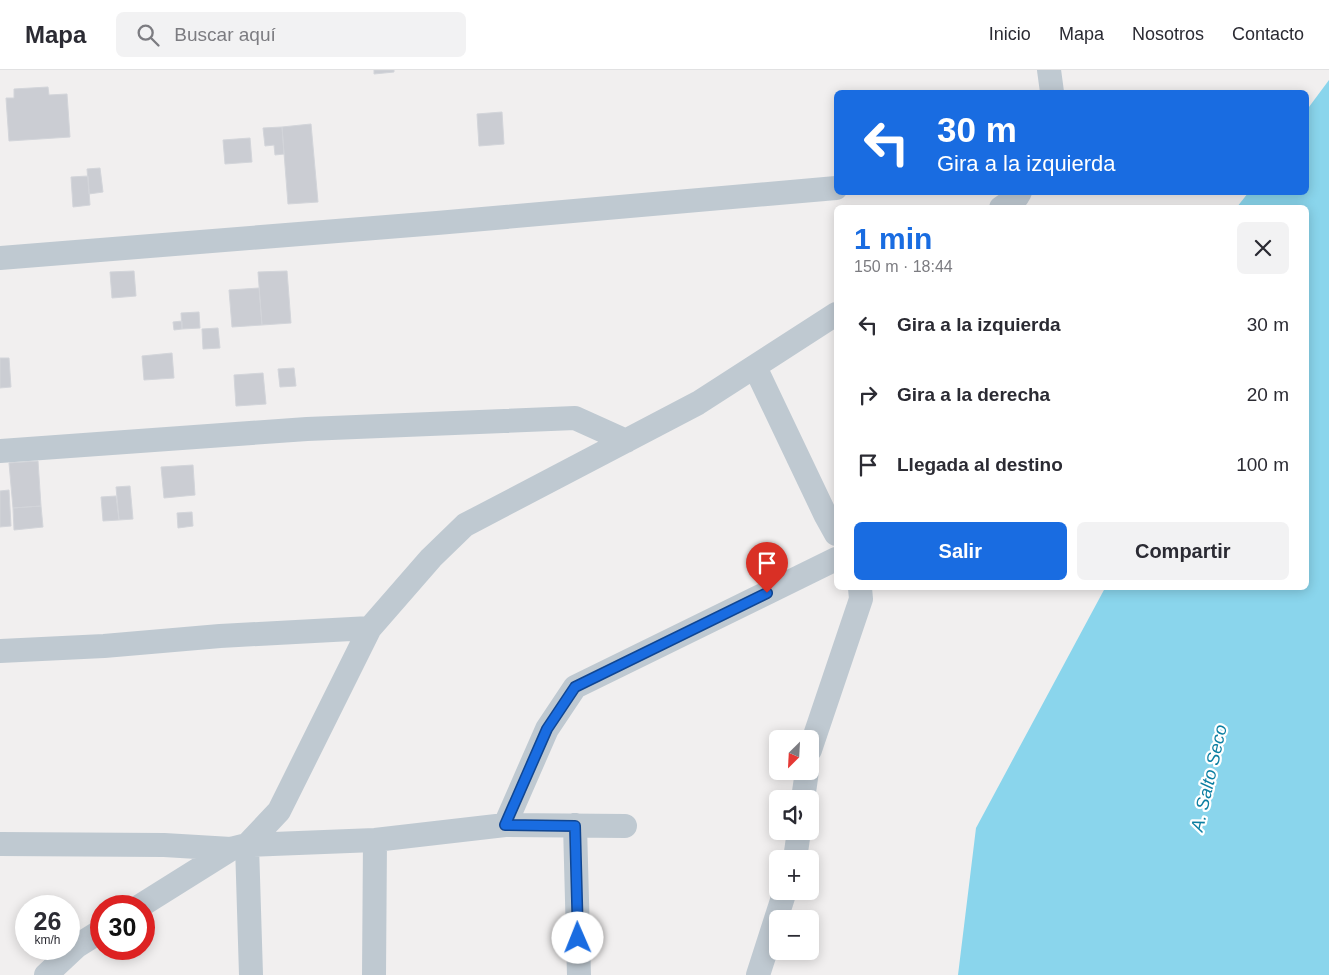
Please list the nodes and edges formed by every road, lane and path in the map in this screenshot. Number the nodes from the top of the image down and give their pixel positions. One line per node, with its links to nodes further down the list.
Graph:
1 (1049, 70): 2 (street)
2 (1052, 90)
3 (834, 188): 4 (street)
4 (0, 258)
5 (834, 315): 6 (street)
6 (755, 366): 7 (street); 9 (street)
7 (626, 440): 8 (street); 12 (street)
8 (0, 451)
9 (834, 530)
10 (834, 560): 15 (street)
11 (860, 590): 14 (street)
12 (370, 628): 13 (street); 20 (street)
13 (0, 651)
14 (817, 730)
15 (505, 825): 16 (street); 18 (street)
16 (575, 826): 17 (street); 27 (street)
17 (625, 826)
18 (375, 840): 20 (street); 26 (street)
19 (0, 844): 20 (street)
20 (239, 847): 21 (street); 25 (street)
21 (155, 897)
22 (782, 900): 28 (street)
23 (90, 937): 24 (street)
24 (46, 975)
25 (251, 975)
26 (374, 975)
27 (579, 975)
28 (758, 975)

